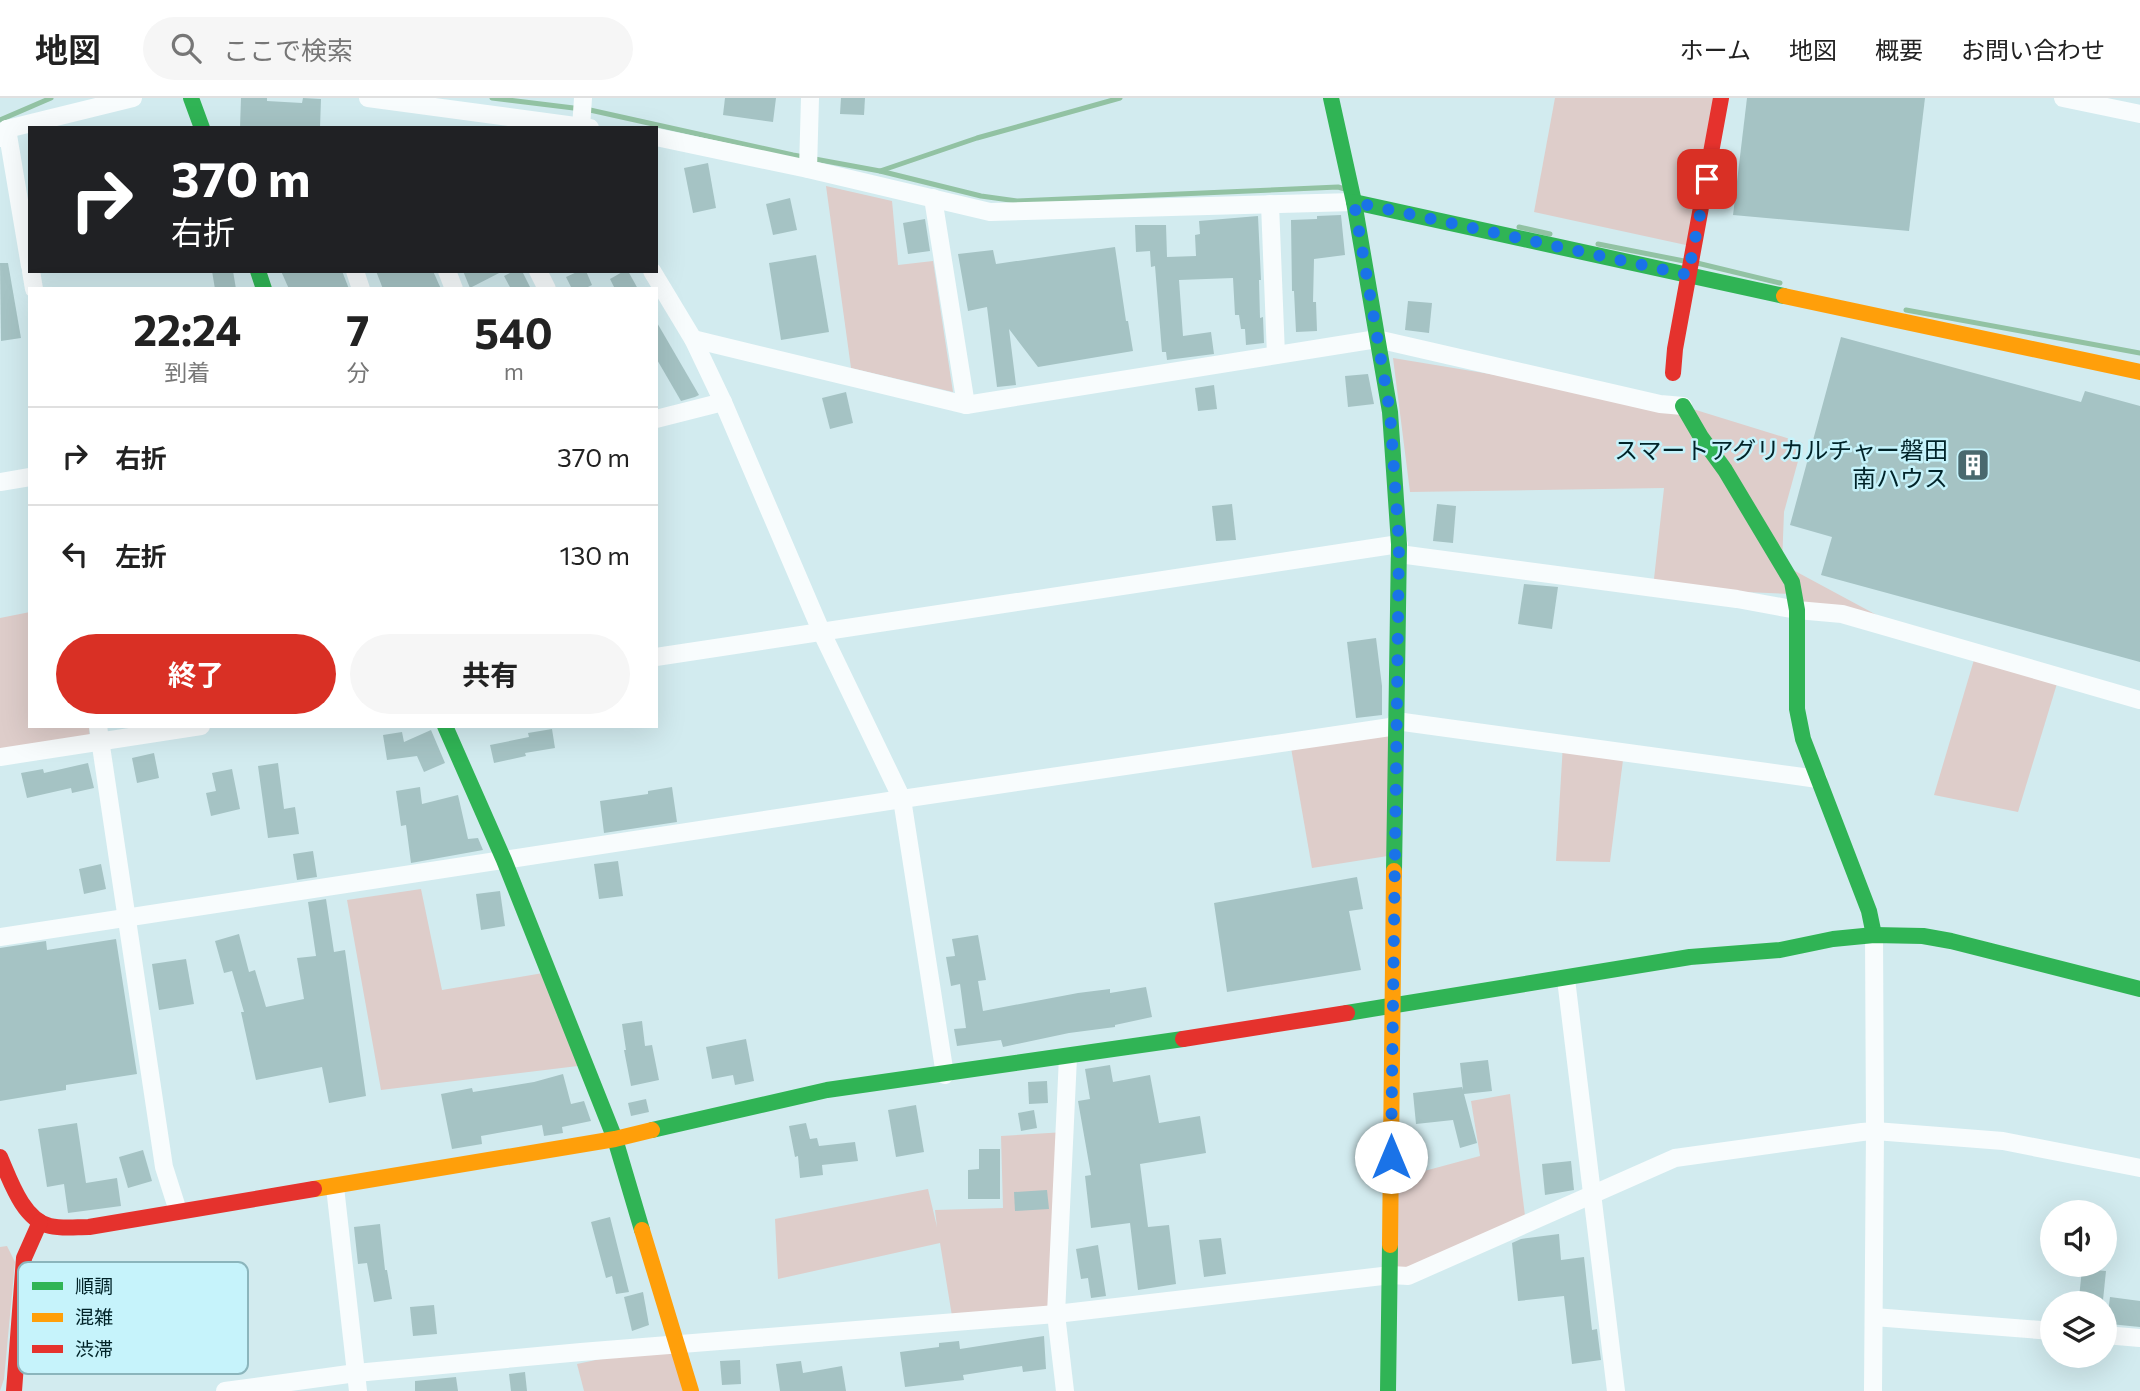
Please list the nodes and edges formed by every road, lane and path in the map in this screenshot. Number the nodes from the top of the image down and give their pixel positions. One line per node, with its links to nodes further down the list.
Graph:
1 (133, 98): 10 (street)
2 (191, 98): 11 (street)
3 (368, 98): 12 (street)
4 (810, 98): 17 (street)
5 (1331, 98): 19 (street)
6 (1721, 98): 23 (street)
7 (2063, 98): 9 (street)
8 (579, 99): 13 (street)
9 (2140, 114)
10 (32, 126)
11 (201, 126)
12 (577, 126)
13 (584, 126)
14 (28, 127): 15 (street)
15 (3, 134): 21 (street)
16 (658, 137): 17 (street)
17 (808, 169): 18 (street)
18 (933, 198): 20 (street); 30 (street)
19 (1354, 202): 20 (street); 23 (street); 25 (street)
20 (1270, 204): 26 (street)
21 (28, 259)
22 (653, 273): 24 (street)
23 (1688, 275): 27 (street); 28 (street)
24 (693, 340): 29 (street); 30 (street)
25 (1377, 340): 26 (street); 31 (street); 35 (street)
26 (1276, 355): 30 (street)
27 (2140, 370)
28 (1673, 373)
29 (723, 402): 32 (street); 37 (street)
30 (966, 405)
31 (1684, 406): 36 (street)
32 (658, 418)
33 (28, 477): 34 (street)
34 (0, 482)
35 (1399, 549): 36 (street); 37 (street); 40 (street)
36 (1797, 610): 39 (street); 45 (street)
37 (822, 633): 38 (street); 46 (street)
38 (658, 657)
39 (2140, 699)
40 (1396, 724): 45 (street); 46 (street); 53 (street)
41 (176, 728): 43 (street)
42 (446, 728): 47 (street)
43 (99, 734): 44 (street); 48 (street)
44 (0, 757)
45 (1818, 779): 49 (street)
46 (902, 799): 47 (street); 55 (street)
47 (504, 860): 48 (street); 57 (street)
48 (126, 919): 50 (street); 63 (street)
49 (1874, 935): 51 (street); 52 (street); 56 (street)
50 (0, 937)
51 (1566, 979): 53 (street); 62 (street)
52 (2140, 989)
53 (1392, 1005): 54 (street); 66 (street)
54 (1068, 1057): 55 (street); 67 (street)
55 (945, 1075): 57 (street)
56 (1875, 1131): 59 (street); 62 (street); 68 (street)
57 (615, 1139): 60 (street); 72 (street)
58 (0, 1157): 61 (street)
59 (2140, 1168)
60 (335, 1187): 63 (street); 74 (street)
61 (8, 1194): 64 (street)
62 (1592, 1195): 66 (street); 80 (street)
63 (178, 1211): 64 (street)
64 (40, 1222): 65 (street)
65 (24, 1262)
66 (1391, 1275): 67 (street); 79 (street)
67 (1056, 1314): 72 (street); 78 (street)
68 (1874, 1317): 69 (street); 81 (street)
69 (2040, 1330)
70 (2117, 1336): 71 (street)
71 (2140, 1338)
72 (676, 1343): 74 (street); 77 (street)
73 (18, 1352): 75 (street)
74 (357, 1382): 76 (street)
75 (14, 1391)
76 (225, 1391)
77 (691, 1391)
78 (1065, 1391)
79 (1388, 1391)
80 (1616, 1391)
81 (1873, 1391)

